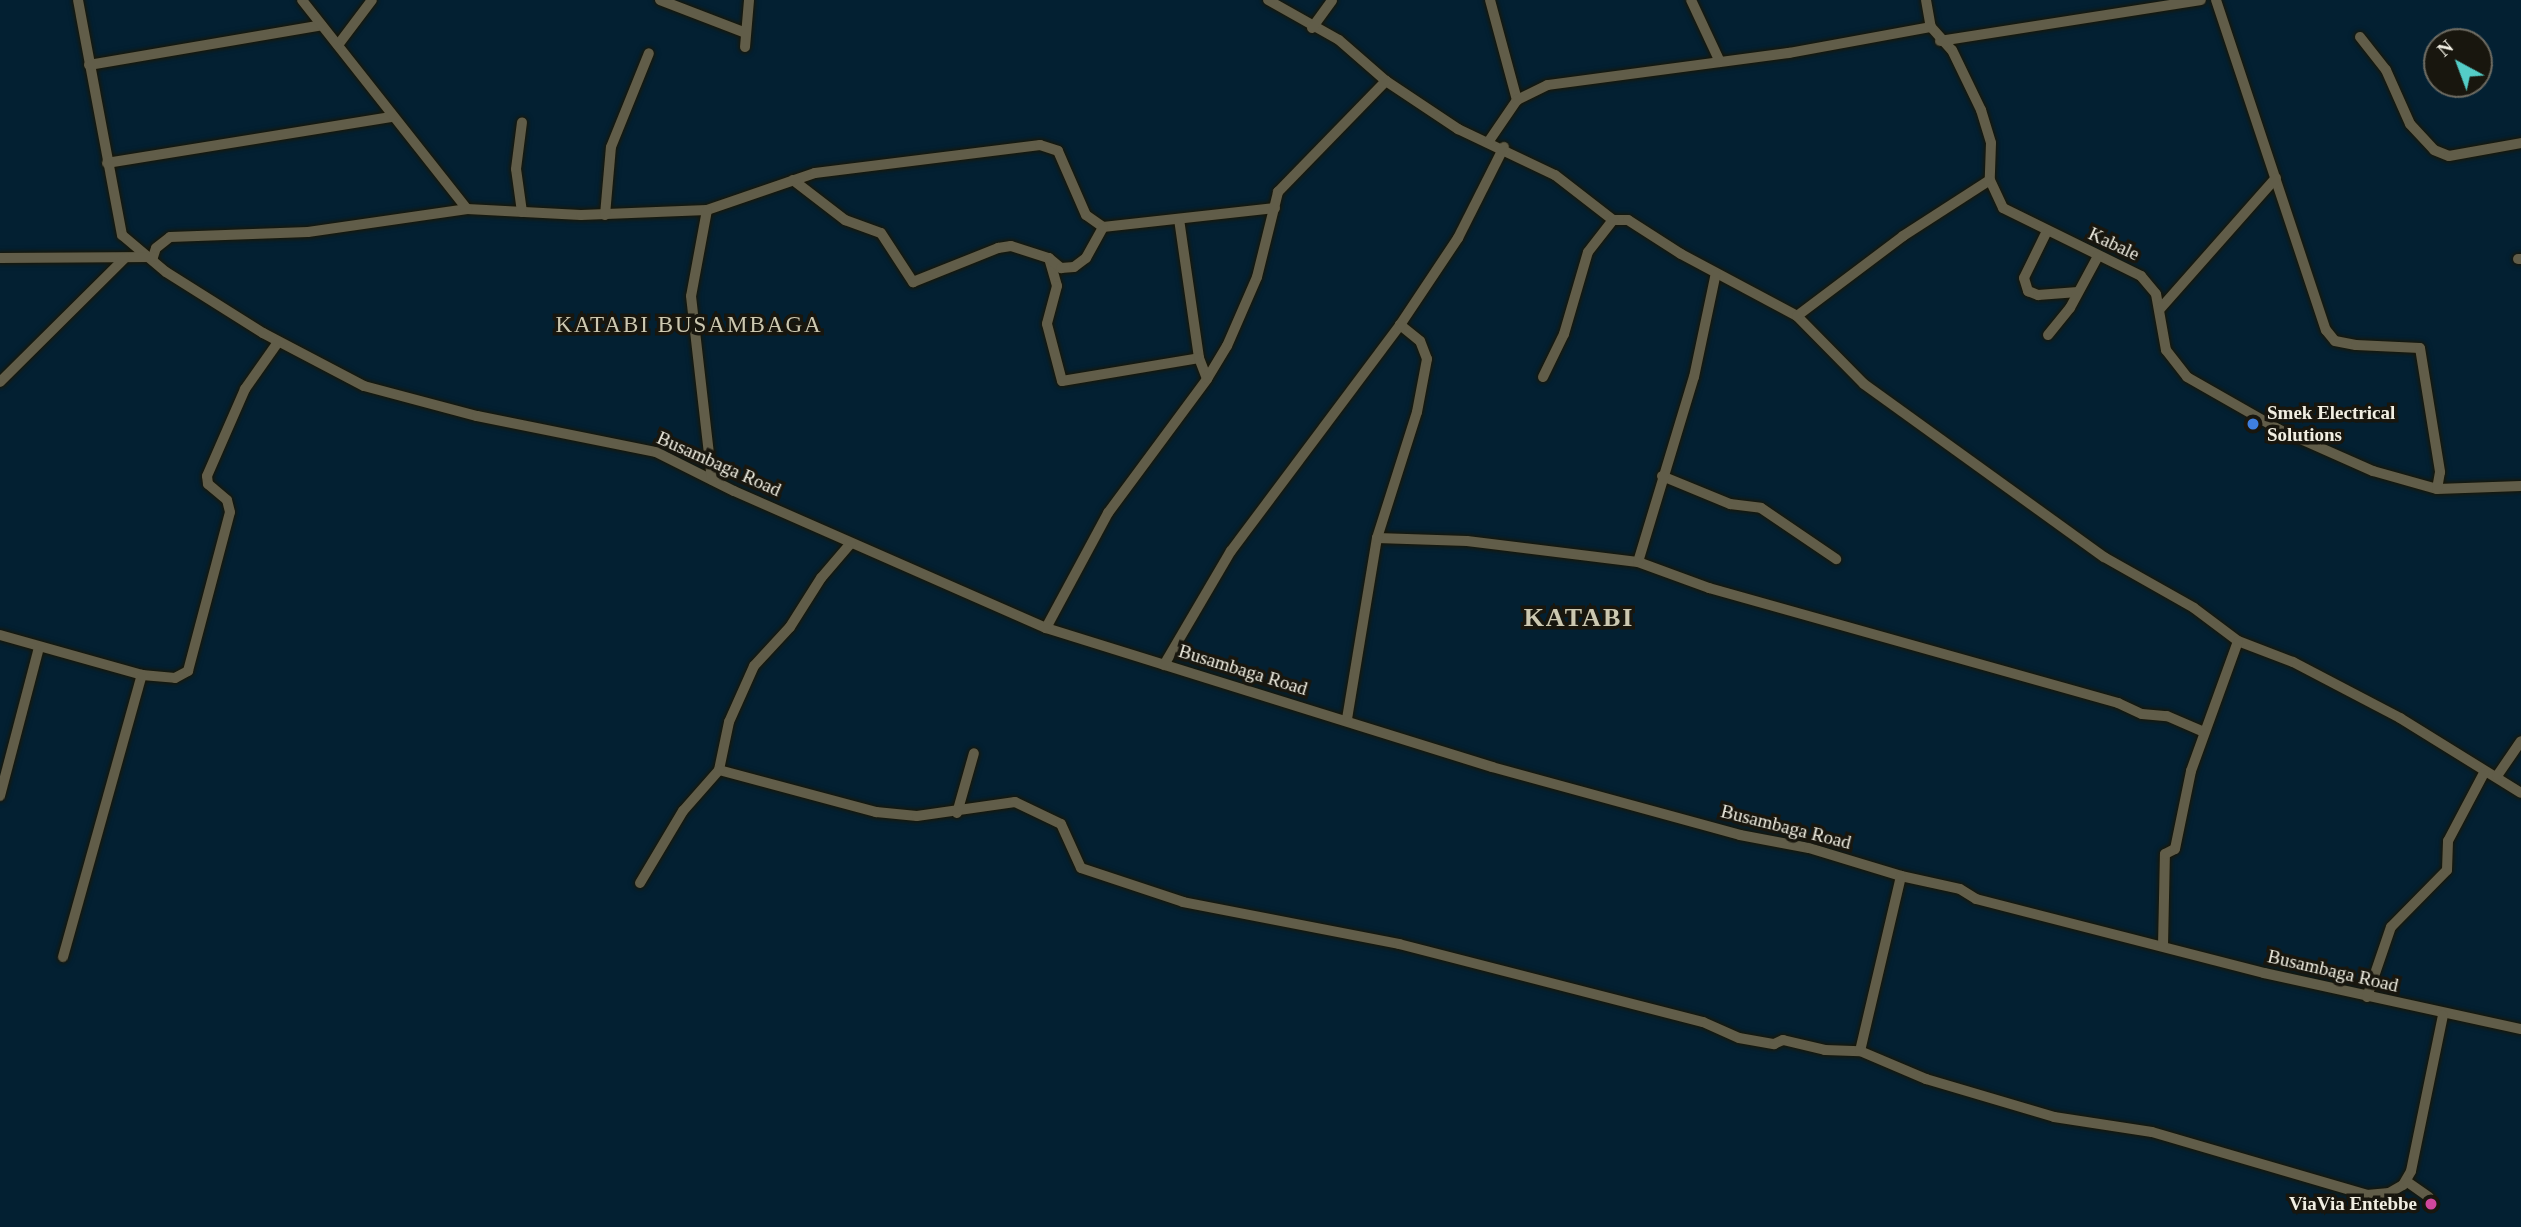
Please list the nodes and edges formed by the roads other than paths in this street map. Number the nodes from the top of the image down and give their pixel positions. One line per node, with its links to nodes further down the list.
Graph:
1 (78, 0): 23 (street, Busambaga Road)
2 (302, 0): 13 (street)
3 (372, 0): 19 (street)
4 (660, 0): 16 (street)
5 (749, 0): 16 (street)
6 (1268, 0): 15 (street)
7 (1332, 0): 15 (street)
8 (1490, 0): 25 (street)
9 (1691, 0): 22 (street)
10 (1926, 0): 14 (street)
11 (2201, 0): 18 (street)
12 (2216, 0): 32 (street)
13 (322, 25): 19 (street); 23 (street)
14 (1931, 27): 18 (street); 22 (street)
15 (1312, 28): 24 (street)
16 (746, 33): 20 (street)
17 (2360, 37): 29 (street)
18 (1940, 41): 34 (street)
19 (338, 45): 26 (street)
20 (745, 47)
21 (649, 53): 39 (street)
22 (1720, 62): 25 (street)
23 (89, 65): 31 (street, Busambaga Road)
24 (1386, 81): 28 (street); 35 (street)
25 (1517, 100): 28 (street)
26 (392, 117): 31 (street); 36 (street)
27 (522, 122): 38 (street)
28 (1489, 141): 30 (street)
29 (2521, 143)
30 (1504, 147): 41 (street); 53 (street)
31 (107, 163): 45 (street, Busambaga Road)
32 (2276, 178): 51 (street); 63 (street)
33 (793, 180): 37 (street); 42 (street); 47 (street)
34 (1990, 180): 43 (street, Kabale); 52 (street)
35 (1275, 208): 40 (street); 58 (street)
36 (467, 209): 38 (street); 45 (street)
37 (707, 210): 39 (street); 61 (street)
38 (522, 212): 39 (street)
39 (606, 215)
40 (1179, 219): 42 (street); 56 (street)
41 (1613, 220): 49 (street); 57 (street)
42 (1103, 227): 47 (street)
43 (2046, 233): 44 (street, Kabale); 50 (street)
44 (2098, 256): 50 (street); 51 (street, Kabale)
45 (153, 257): 48 (street); 55 (street, Busambaga Road)
46 (0, 258): 48 (street)
47 (1049, 258): 56 (street)
48 (124, 259): 59 (street)
49 (1716, 272): 52 (street); 60 (street)
50 (2078, 292): 54 (street)
51 (2160, 309): 63 (street, Kabale)
52 (1797, 316): 70 (street)
53 (1400, 325): 64 (street); 72 (street)
54 (2048, 335)
55 (278, 342): 61 (street, Busambaga Road); 73 (street)
56 (1199, 358): 58 (street)
57 (1543, 377)
58 (1208, 379): 68 (street)
59 (0, 382)
60 (1662, 476): 66 (street); 67 (street)
61 (712, 480): 65 (street, Busambaga Road)
62 (2521, 486): 63 (street, Kabale)
63 (2437, 489)
64 (1377, 538): 67 (street); 74 (street)
65 (851, 543): 68 (street, Busambaga Road); 78 (street)
66 (1836, 559)
67 (1638, 562): 75 (street)
68 (1046, 628): 72 (street, Busambaga Road)
69 (0, 635): 71 (street)
70 (2238, 641): 75 (street); 79 (street)
71 (39, 647): 73 (street); 82 (street)
72 (1164, 665): 74 (street, Busambaga Road)
73 (142, 675): 87 (street)
74 (1347, 719): 84 (street, Busambaga Road)
75 (2204, 733): 86 (street)
76 (2521, 741): 80 (street)
77 (974, 753): 83 (street)
78 (719, 770): 83 (street); 85 (street)
79 (2484, 773): 80 (street); 88 (street)
80 (2497, 776): 81 (street)
81 (2521, 793)
82 (0, 796)
83 (957, 813): 91 (street)
84 (1901, 876): 86 (street, Busambaga Road); 91 (street)
85 (640, 883)
86 (2163, 946): 88 (street, Busambaga Road)
87 (63, 957)
88 (2367, 997): 89 (street, Busambaga Road)
89 (2443, 1015): 90 (street, Busambaga Road); 92 (street)
90 (2521, 1029)
91 (1860, 1051): 92 (street)
92 (2406, 1181): 93 (street)
93 (2429, 1198)

